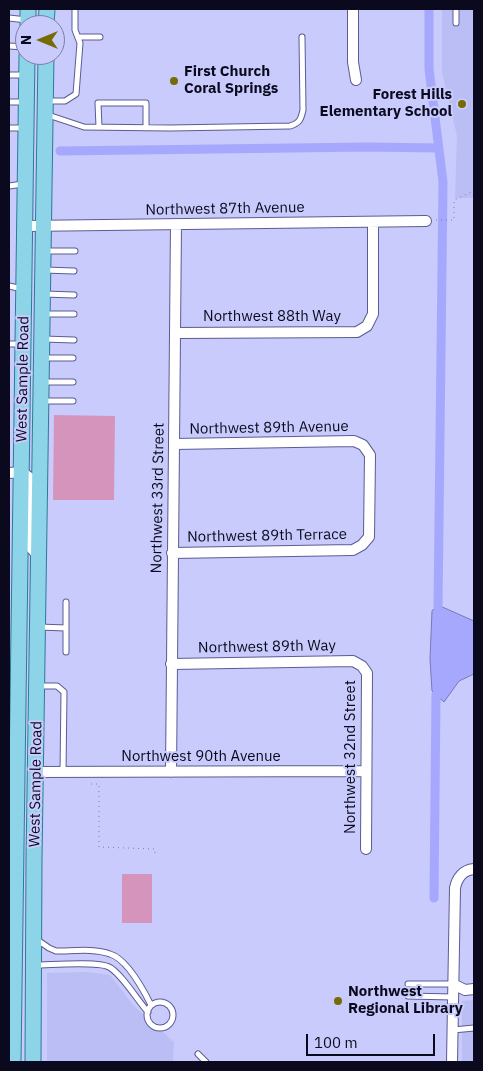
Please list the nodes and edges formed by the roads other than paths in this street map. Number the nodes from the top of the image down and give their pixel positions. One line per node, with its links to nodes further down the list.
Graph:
1 (75, 9): 5 (lane)
2 (354, 9): 12 (street)
3 (456, 9): 4 (lane)
4 (456, 23)
5 (78, 37): 6 (lane); 15 (lane)
6 (100, 37)
7 (302, 37): 19 (lane)
8 (27, 65): 11 (main road, West Sample Road)
9 (46, 65): 15 (main road, West Sample Road)
10 (9, 75): 11 (lane)
11 (27, 75): 14 (main road, West Sample Road)
12 (356, 80)
13 (9, 102): 14 (lane)
14 (26, 102): 18 (main road, West Sample Road)
15 (45, 108): 16 (lane); 26 (main road, West Sample Road)
16 (99, 127): 19 (lane); 19 (lane)
17 (9, 128): 18 (lane)
18 (26, 128): 20 (main road, West Sample Road)
19 (146, 128)
20 (26, 184): 21 (lane); 25 (main road, West Sample Road)
21 (9, 186)
22 (429, 220): 23 (street, Northwest 87th Avenue)
23 (373, 222): 24 (street, Northwest 87th Avenue); 37 (street, Northwest 88th Way)
24 (176, 224): 26 (street, Northwest 87th Avenue); 37 (street, Northwest 33rd Street)
25 (25, 226): 26 (street, Northwest 87th Avenue); 32 (main road, West Sample Road)
26 (44, 226): 27 (main road, West Sample Road)
27 (44, 251): 28 (lane); 29 (main road, West Sample Road)
28 (75, 251)
29 (43, 270): 30 (lane); 33 (main road, West Sample Road)
30 (74, 271)
31 (9, 286): 32 (lane)
32 (24, 289): 40 (main road, West Sample Road)
33 (43, 294): 34 (lane); 35 (main road, West Sample Road)
34 (74, 295)
35 (43, 314): 36 (lane); 38 (main road, West Sample Road)
36 (74, 314)
37 (176, 333): 47 (street, Northwest 33rd Street)
38 (42, 340): 39 (lane); 41 (main road, West Sample Road)
39 (74, 340)
40 (16, 344): 48 (main road, West Sample Road)
41 (42, 358): 42 (lane); 43 (main road, West Sample Road)
42 (74, 358)
43 (42, 382): 44 (lane); 45 (main road, West Sample Road)
44 (73, 382)
45 (42, 401): 46 (lane); 52 (main road, West Sample Road)
46 (73, 402)
47 (174, 444): 50 (street, Northwest 89th Avenue); 51 (street, Northwest 33rd Street)
48 (15, 472): 49 (main road, West Sample Road); 52 (street)
49 (15, 499): 57 (main road, West Sample Road)
50 (362, 545): 51 (street, Northwest 89th Terrace)
51 (172, 553): 58 (street, Northwest 33rd Street)
52 (39, 557): 54 (main road, West Sample Road)
53 (66, 602): 55 (lane)
54 (38, 627): 55 (lane); 60 (main road, West Sample Road)
55 (66, 628): 56 (lane)
56 (66, 652)
57 (19, 655): 61 (main road, West Sample Road); 63 (main road)
58 (171, 664): 59 (street, Northwest 89th Way); 65 (street, Northwest 33rd Street)
59 (362, 666): 62 (street, Northwest 32nd Street)
60 (37, 686): 63 (main road, West Sample Road); 64 (lane)
61 (13, 719): 66 (main road, West Sample Road)
62 (365, 771): 65 (street, Northwest 90th Avenue); 67 (street, Northwest 32nd Street)
63 (36, 772): 64 (street, Northwest 90th Avenue); 69 (main road, West Sample Road)
64 (63, 772): 65 (street, Northwest 90th Avenue)
65 (171, 772)
66 (13, 794): 69 (main road); 71 (main road, West Sample Road)
67 (366, 849)
68 (474, 869): 75 (street)
69 (34, 898): 70 (main road, West Sample Road)
70 (35, 938): 72 (main road, West Sample Road); 79 (lane)
71 (12, 950): 73 (main road, West Sample Road)
72 (34, 965): 80 (lane); 85 (main road, West Sample Road)
73 (12, 966): 84 (main road, West Sample Road)
74 (408, 984): 75 (lane)
75 (453, 984): 76 (street); 78 (street)
76 (470, 989): 78 (street)
77 (408, 996): 78 (lane)
78 (453, 997): 81 (street)
79 (151, 1005): 80 (lane); 80 (lane)
80 (148, 1012)
81 (453, 1030): 82 (lane); 87 (street)
82 (474, 1030)
83 (198, 1054): 86 (lane)
84 (13, 1062)
85 (33, 1062)
86 (206, 1062)
87 (452, 1062)

